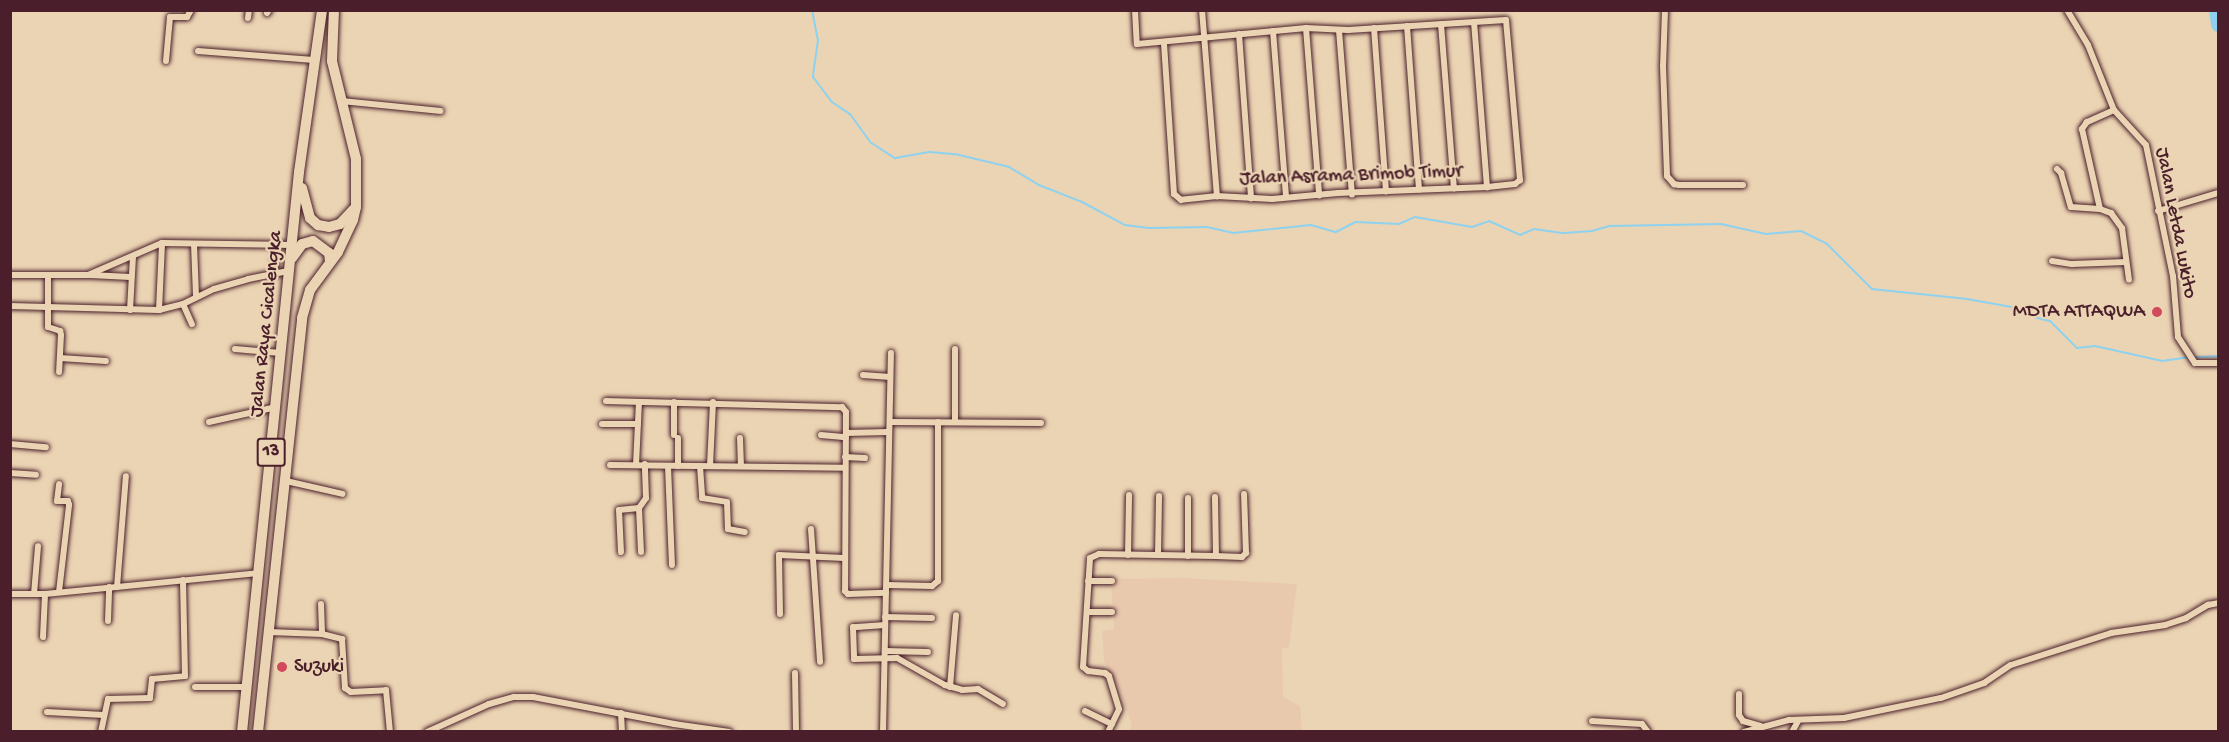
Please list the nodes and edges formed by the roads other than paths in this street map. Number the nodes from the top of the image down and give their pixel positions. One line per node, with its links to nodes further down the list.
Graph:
1 (191, 10): 20 (street)
2 (322, 10): 19 (highway, 13)
3 (334, 10): 21 (highway, 13)
4 (1135, 10): 17 (street)
5 (1202, 10): 16 (street)
6 (1665, 10): 26 (street)
7 (2067, 10): 22 (street, Jalan Letda Lukito)
8 (1474, 22): 9 (street); 27 (street); 27 (street, Jalan Asrama Brimob Timur)
9 (1441, 24): 10 (street); 28 (street)
10 (1407, 26): 12 (street); 29 (street)
11 (1306, 28): 13 (street); 14 (street); 33 (street)
12 (1374, 28): 13 (street); 30 (street)
13 (1339, 30): 32 (street)
14 (1273, 31): 15 (street); 35 (street)
15 (1239, 34): 16 (street); 36 (street)
16 (1203, 37): 17 (street); 34 (street)
17 (1164, 42): 34 (street, Jalan Asrama Brimob Timur)
18 (198, 51): 19 (street)
19 (314, 60): 25 (highway, 13)
20 (166, 61)
21 (342, 101): 23 (street); 37 (highway, 13)
22 (2114, 110): 38 (street); 39 (street, Jalan Letda Lukito)
23 (440, 111)
24 (2057, 169): 38 (street)
25 (299, 172): 37 (highway); 43 (highway, Jalan Raya Cicalengka / 13)
26 (1743, 185)
27 (1487, 187): 28 (street, Jalan Asrama Brimob Timur)
28 (1454, 188): 29 (street, Jalan Asrama Brimob Timur)
29 (1419, 190): 30 (street, Jalan Asrama Brimob Timur)
30 (1386, 192): 32 (street, Jalan Asrama Brimob Timur)
31 (2218, 193): 39 (street)
32 (1352, 194): 33 (street, Jalan Asrama Brimob Timur)
33 (1319, 195): 35 (street, Jalan Asrama Brimob Timur)
34 (1217, 196): 36 (street, Jalan Asrama Brimob Timur)
35 (1286, 196): 36 (street, Jalan Asrama Brimob Timur)
36 (1251, 200)
37 (356, 207): 45 (highway, Jalan Raya Cicalengka / 13)
38 (2100, 209): 47 (street)
39 (2158, 211): 68 (street, Jalan Letda Lukito)
40 (162, 243): 41 (street); 44 (street); 60 (street)
41 (194, 244): 42 (street); 55 (street)
42 (277, 245): 43 (street); 49 (street)
43 (293, 245): 48 (highway, Jalan Raya Cicalengka / 13)
44 (133, 257): 51 (street); 53 (street)
45 (330, 261): 48 (highway); 104 (highway, Jalan Raya Cicalengka / 13)
46 (2052, 261): 47 (street)
47 (2126, 262): 54 (street)
48 (289, 266): 49 (street); 64 (highway, Jalan Raya Cicalengka / 13)
49 (274, 274): 55 (street)
50 (10, 275): 52 (street)
51 (88, 275): 52 (street); 53 (street)
52 (48, 276): 58 (street)
53 (130, 277): 59 (street)
54 (2129, 280)
55 (196, 297): 56 (street)
56 (183, 304): 60 (street); 61 (street)
57 (10, 306): 58 (street)
58 (48, 306): 59 (street); 66 (street)
59 (130, 310): 60 (street)
60 (159, 310)
61 (192, 324)
62 (235, 349): 64 (street)
63 (955, 350): 77 (street)
64 (281, 353): 76 (highway, Jalan Raya Cicalengka / 13)
65 (891, 353): 71 (street)
66 (60, 358): 67 (street); 69 (street)
67 (106, 361)
68 (2218, 363)
69 (59, 372)
70 (862, 375): 71 (street)
71 (890, 376): 79 (street)
72 (606, 401): 73 (street)
73 (639, 402): 74 (street); 83 (street)
74 (674, 402): 75 (street); 96 (street)
75 (713, 402): 86 (street); 98 (street)
76 (276, 407): 78 (street); 125 (highway, Jalan Raya Cicalengka / 13)
77 (955, 420): 80 (street); 81 (street)
78 (209, 422)
79 (890, 422): 80 (street); 84 (street)
80 (938, 422): 129 (street)
81 (1041, 423)
82 (602, 424): 83 (street)
83 (638, 424): 94 (street)
84 (888, 432): 86 (street); 129 (street)
85 (821, 435): 86 (street)
86 (846, 435): 90 (street)
87 (740, 438): 99 (street)
88 (10, 444): 89 (street)
89 (46, 447)
90 (845, 457): 91 (street); 100 (street)
91 (865, 458)
92 (645, 464): 94 (street); 95 (street); 112 (street)
93 (610, 465): 94 (street)
94 (636, 465)
95 (668, 466): 96 (street); 124 (street)
96 (678, 466): 97 (street)
97 (700, 466): 98 (street); 114 (street)
98 (710, 466): 99 (street)
99 (741, 466): 100 (street)
100 (844, 468): 123 (street)
101 (10, 473): 102 (street)
102 (36, 475)
103 (126, 476): 130 (street)
104 (286, 481): 106 (street); 148 (highway, Jalan Raya Cicalengka / 13)
105 (59, 484): 132 (street)
106 (343, 494)
107 (1244, 494): 122 (street)
108 (1129, 495): 119 (street)
109 (1159, 496): 120 (street)
110 (1215, 497): 122 (street)
111 (1188, 498): 121 (street)
112 (639, 508): 116 (street); 117 (street)
113 (811, 530): 118 (street)
114 (745, 532)
115 (38, 546): 135 (street)
116 (621, 552)
117 (641, 552)
118 (812, 555): 123 (street); 142 (street); 154 (street)
119 (1128, 555): 120 (street); 127 (street)
120 (1158, 555): 121 (street)
121 (1188, 556): 122 (street)
122 (1216, 556)
123 (844, 558): 133 (street)
124 (672, 565)
125 (258, 573): 126 (street); 157 (highway, Jalan Raya Cicalengka / 13)
126 (183, 580): 130 (street); 164 (street)
127 (1088, 581): 128 (street); 140 (street)
128 (1112, 581)
129 (886, 585): 133 (street)
130 (117, 587): 131 (street)
131 (109, 588): 132 (street); 146 (street)
132 (58, 592): 136 (street)
133 (886, 593): 144 (street)
134 (11, 594): 135 (street); 137 (street)
135 (34, 594): 136 (street)
136 (45, 594): 150 (street)
137 (10, 601)
138 (2218, 603): 166 (street)
139 (321, 604): 149 (street)
140 (1086, 612): 141 (street); 167 (street)
141 (1112, 612)
142 (780, 614)
143 (956, 615): 158 (street)
144 (885, 617): 145 (street); 147 (street)
145 (932, 618)
146 (108, 621)
147 (885, 625): 151 (street); 153 (street)
148 (269, 632): 149 (street); 172 (highway, Jalan Raya Cicalengka / 13)
149 (322, 634): 173 (street)
150 (43, 638)
151 (885, 651): 152 (street); 153 (street)
152 (928, 652)
153 (886, 659): 158 (street); 178 (street)
154 (820, 662)
155 (795, 673): 177 (street)
156 (195, 687): 157 (street)
157 (246, 687): 171 (highway, Jalan Raya Cicalengka / 13)
158 (950, 687): 160 (street)
159 (1739, 694): 168 (street)
160 (1003, 704)
161 (1085, 711): 167 (street)
162 (47, 712): 164 (street)
163 (621, 714): 169 (street); 174 (street); 175 (street)
164 (104, 715): 170 (street)
165 (1593, 721): 180 (street)
166 (1798, 721): 168 (street); 182 (street)
167 (1112, 724): 179 (street)
168 (1760, 726): 181 (street)
169 (707, 730): 176 (street)
170 (101, 732)
171 (242, 732)
172 (258, 732)
173 (390, 732)
174 (427, 732)
175 (622, 732)
176 (729, 732)
177 (796, 732)
178 (883, 732)
179 (1108, 732)
180 (1648, 732)
181 (1744, 732)
182 (1792, 732)

